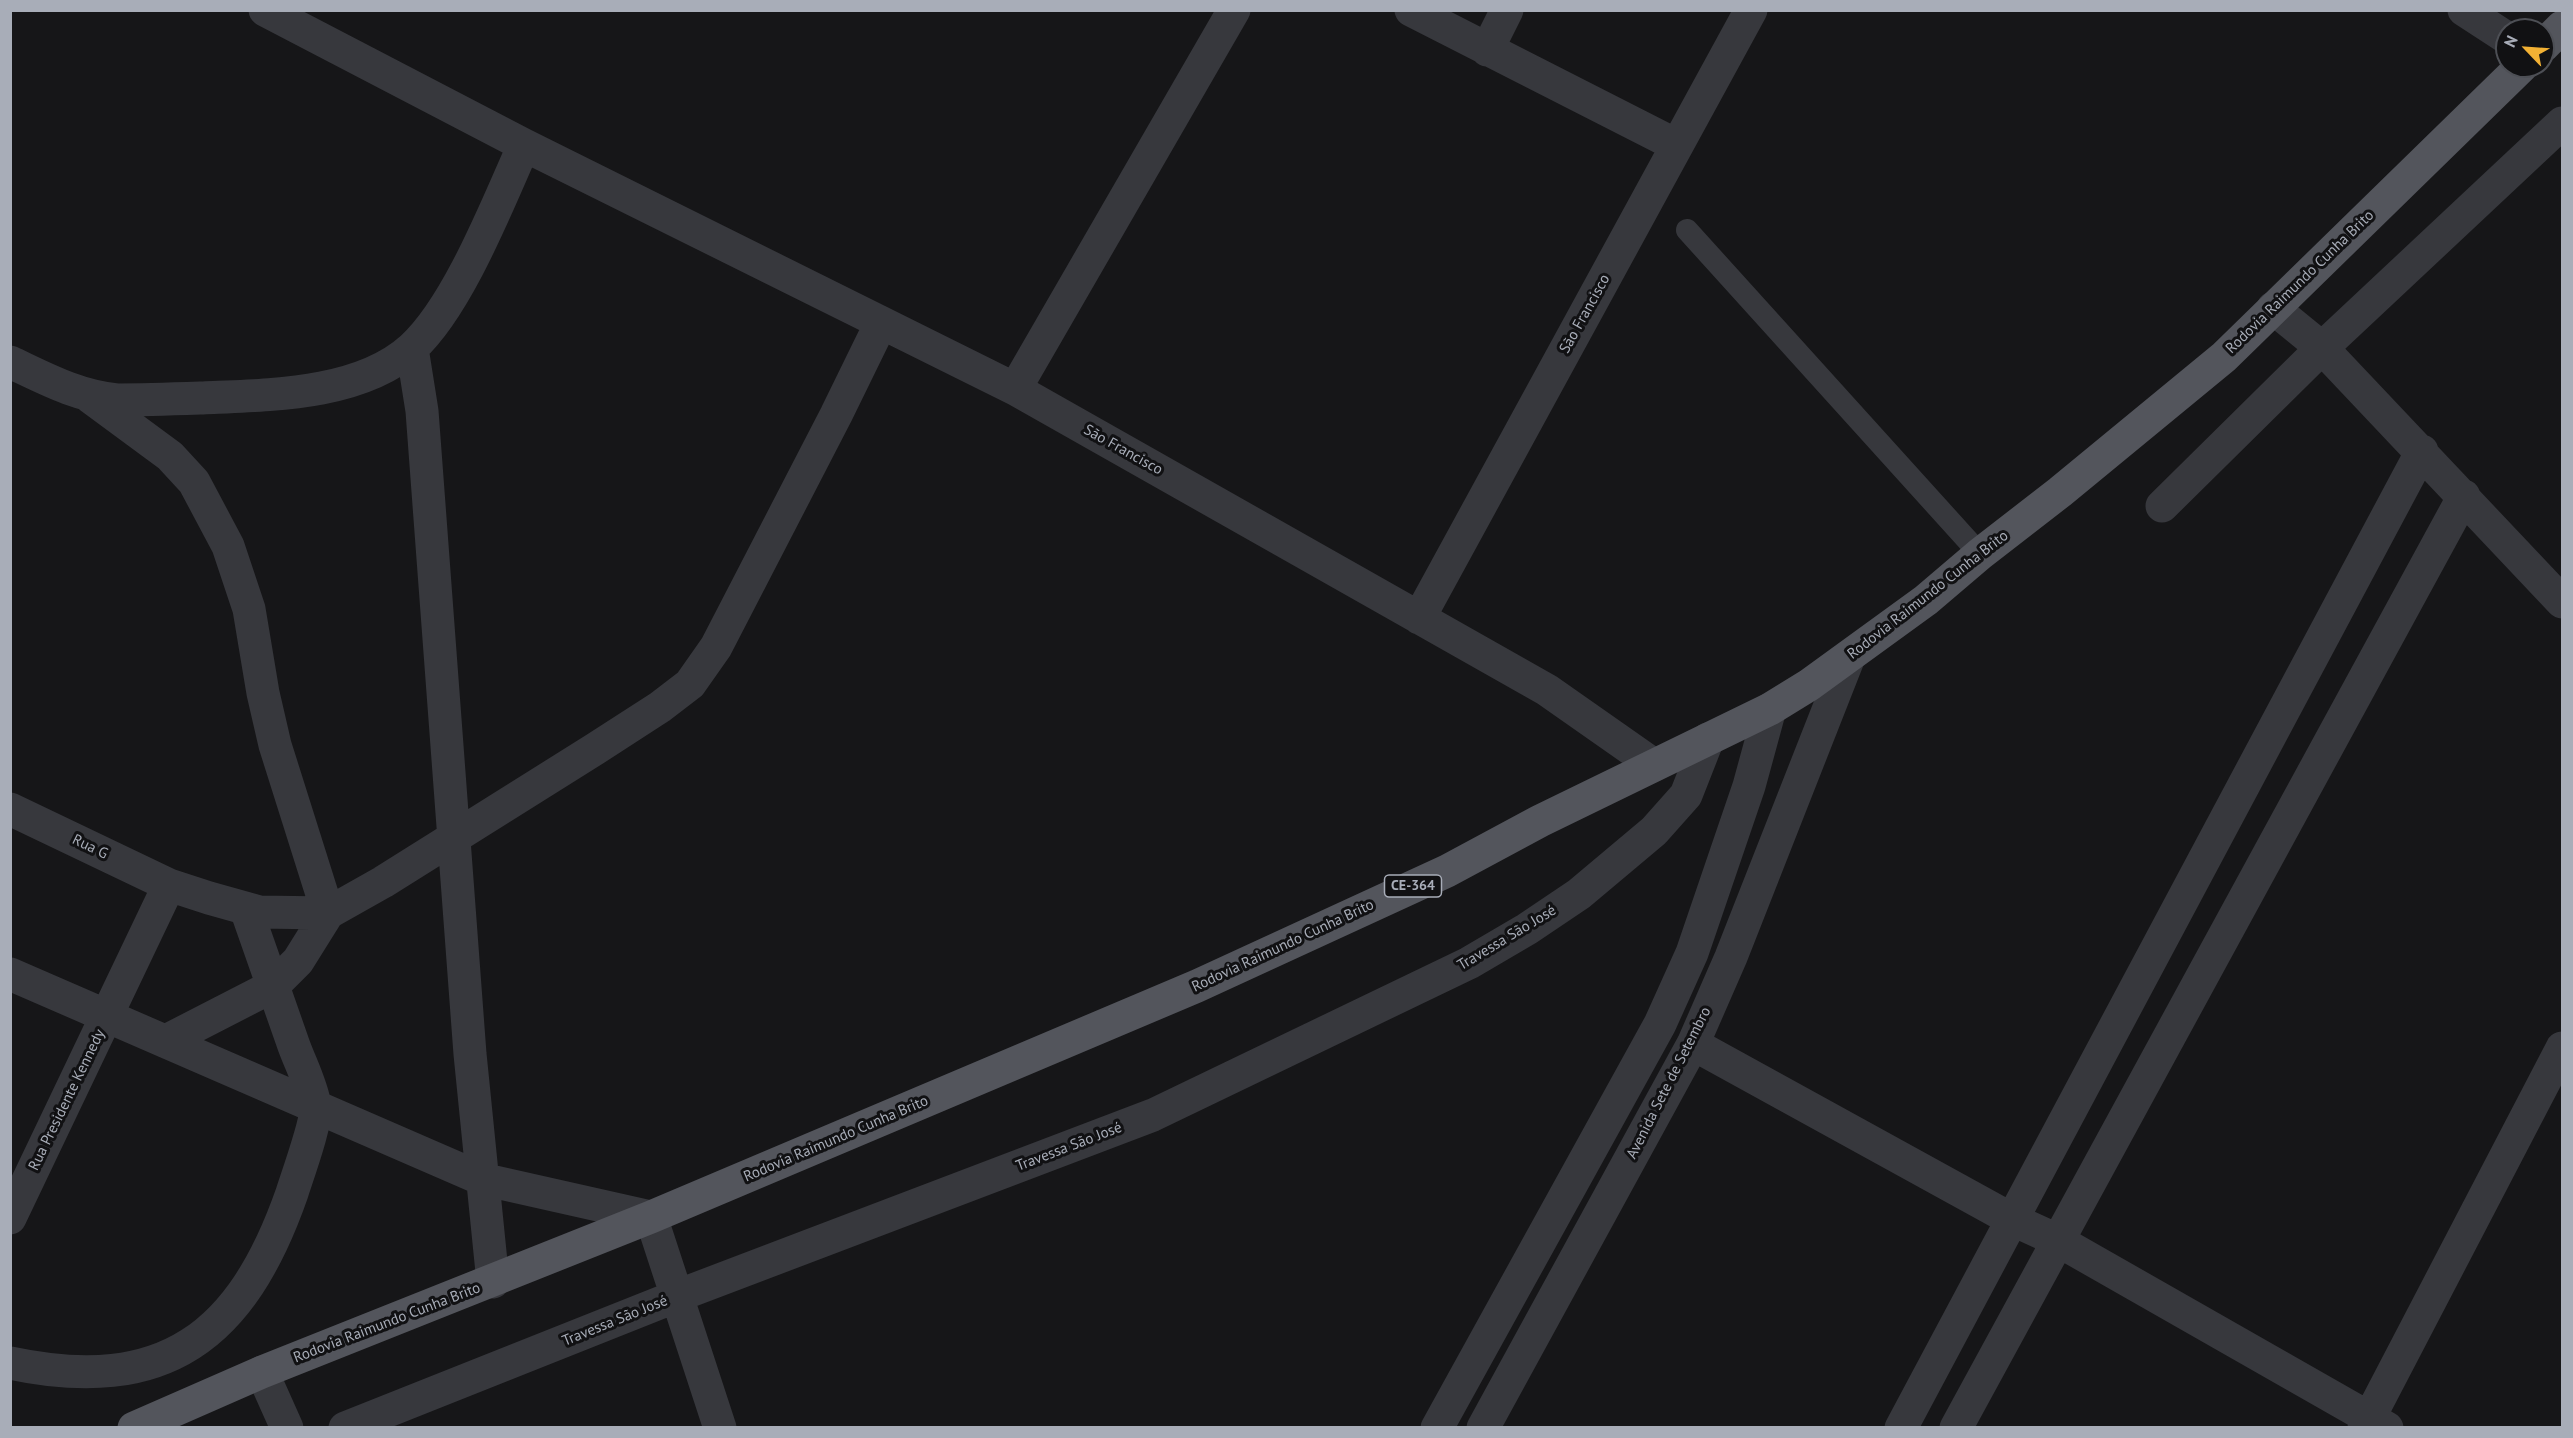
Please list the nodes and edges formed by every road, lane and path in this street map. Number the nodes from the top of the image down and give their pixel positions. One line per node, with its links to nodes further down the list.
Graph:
1 (265, 10): 11 (street, São Francisco)
2 (1234, 10): 19 (street)
3 (1411, 10): 8 (street)
4 (1507, 10): 8 (street)
5 (1751, 10): 12 (street, São Francisco)
6 (2464, 10): 7 (street)
7 (2495, 30)
8 (1487, 50): 12 (street)
9 (2510, 78): 14 (main road, Rodovia Raimundo Cunha Brito / CE-364)
10 (2562, 123): 17 (street)
11 (524, 145): 15 (street, São Francisco); 16 (street)
12 (1676, 145): 26 (street, São Francisco)
13 (1687, 230): 24 (lane)
14 (2273, 308): 17 (street); 24 (main road, Rodovia Raimundo Cunha Brito / CE-364)
15 (881, 323): 19 (street, São Francisco); 32 (street)
16 (412, 348): 20 (street); 32 (street)
17 (2322, 348): 21 (street); 23 (street)
18 (10, 362): 20 (street)
19 (1015, 389): 26 (street, São Francisco)
20 (90, 397): 35 (street)
21 (2422, 451): 22 (street); 46 (street)
22 (2464, 496): 25 (street); 47 (street)
23 (2162, 506)
24 (1980, 554): 27 (main road, Rodovia Raimundo Cunha Brito / CE-364)
25 (2562, 602)
26 (1419, 618): 30 (street, São Francisco)
27 (1850, 657): 28 (main road, Rodovia Raimundo Cunha Brito / CE-364); 40 (street, Avenida Sete de Setembro)
28 (1770, 709): 29 (main road, Rodovia Raimundo Cunha Brito / CE-364); 57 (street)
29 (1708, 739): 30 (main road, Rodovia Raimundo Cunha Brito / CE-364); 49 (street, Travessa São José)
30 (1654, 765): 44 (main road, Rodovia Raimundo Cunha Brito / CE-364)
31 (10, 809): 33 (street, Rua G)
32 (453, 837): 35 (street); 43 (street)
33 (169, 885): 34 (street, Rua G); 38 (street, Rua Presidente Kennedy)
34 (246, 909): 35 (street, Rua G); 37 (street)
35 (328, 913): 37 (street)
36 (10, 974): 38 (street, Rua Presidente Kennedy)
37 (273, 986): 39 (street); 42 (street)
38 (107, 1015): 39 (street); 45 (street, Rua Presidente Kennedy)
39 (166, 1041): 42 (street)
40 (1693, 1044): 46 (street); 58 (street, Avenida Sete de Setembro)
41 (2562, 1048): 52 (street)
42 (316, 1108): 43 (street); 50 (street)
43 (482, 1179): 44 (street); 48 (street)
44 (651, 1217): 48 (main road, Rodovia Raimundo Cunha Brito / CE-364); 49 (street)
45 (10, 1218)
46 (2011, 1219): 47 (street); 59 (street)
47 (2057, 1240): 52 (street); 60 (street)
48 (493, 1282): 51 (main road, Rodovia Raimundo Cunha Brito / CE-364)
49 (677, 1296): 55 (street, Travessa São José); 56 (street)
50 (10, 1363)
51 (262, 1372): 53 (main road, Rodovia Raimundo Cunha Brito / CE-364); 54 (street)
52 (2373, 1424)
53 (134, 1428)
54 (287, 1428)
55 (345, 1428)
56 (720, 1428)
57 (1437, 1428)
58 (1484, 1428)
59 (1901, 1428)
60 (1956, 1428)

